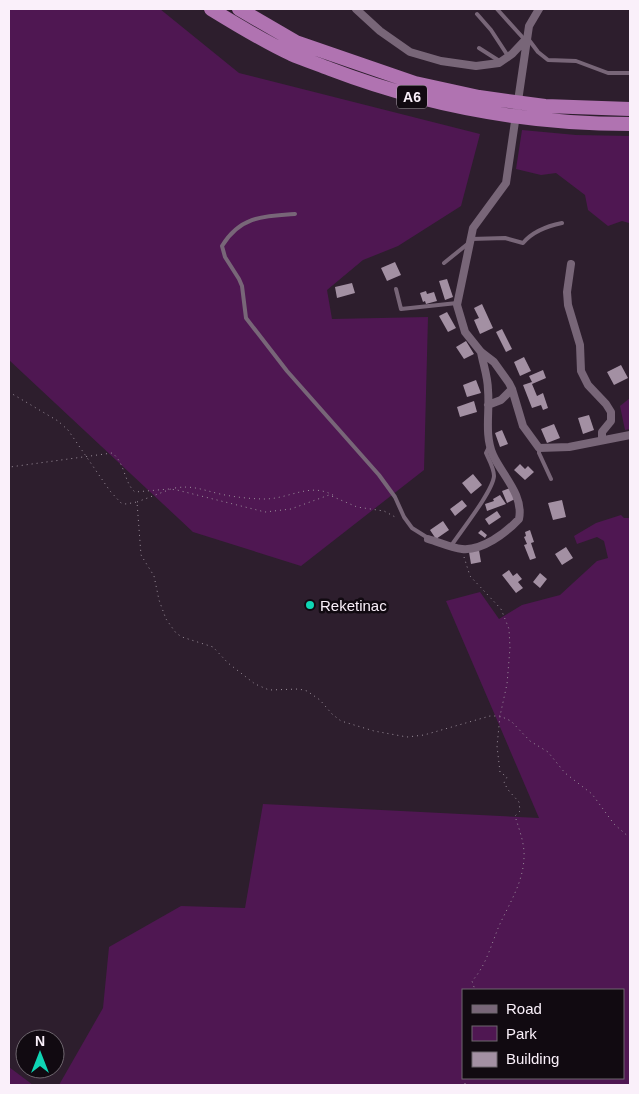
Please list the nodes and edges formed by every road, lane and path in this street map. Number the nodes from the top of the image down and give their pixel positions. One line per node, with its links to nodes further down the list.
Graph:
1 (211, 9): 13 (highway, A6)
2 (239, 9): 12 (highway, A6)
3 (356, 9): 10 (street)
4 (497, 9): 7 (lane)
5 (539, 9): 7 (street)
6 (477, 14): 9 (lane)
7 (526, 39): 9 (street); 11 (lane); 16 (street)
8 (479, 48): 10 (lane)
9 (509, 56): 10 (street)
10 (501, 62)
11 (630, 73)
12 (630, 109)
13 (630, 124)
14 (295, 214): 35 (lane)
15 (562, 223): 16 (lane)
16 (470, 240): 17 (lane); 20 (street)
17 (444, 263)
18 (571, 264): 26 (street)
19 (396, 289): 20 (lane)
20 (457, 303): 21 (street)
21 (481, 352): 22 (street); 24 (street)
22 (512, 389): 24 (street); 28 (street)
23 (9, 392): 29 (path)
24 (488, 405): 27 (street)
25 (630, 435): 26 (street)
26 (602, 440): 28 (street)
27 (490, 445): 37 (lane); 38 (street)
28 (539, 448): 31 (lane)
29 (85, 456): 30 (path); 32 (path); 34 (path)
30 (9, 470)
31 (551, 479)
32 (172, 489): 33 (path); 33 (path); 34 (path)
33 (339, 498): 35 (path)
34 (137, 502): 39 (path)
35 (412, 528): 36 (lane)
36 (428, 539): 37 (street)
37 (451, 546): 38 (street)
38 (462, 549): 39 (path)
39 (500, 716): 40 (path); 41 (path)
40 (630, 838)
41 (475, 989)

